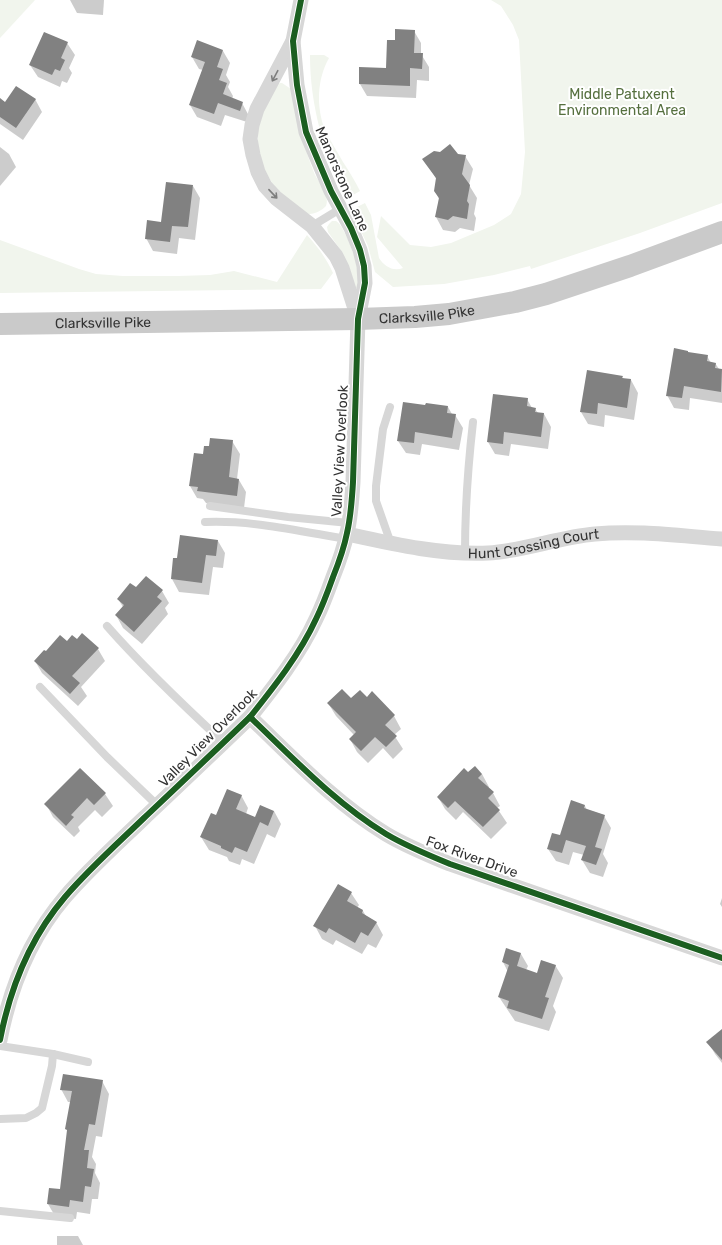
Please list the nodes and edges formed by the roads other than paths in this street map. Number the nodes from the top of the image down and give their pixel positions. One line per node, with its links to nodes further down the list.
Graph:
1 (301, 0): 2 (street, Manorstone Lane)
2 (293, 42): 3 (street, Manorstone Lane); 4 (street, Manorstone Lane, one-way to 4)
3 (340, 209): 4 (lane); 6 (street, Manorstone Lane)
4 (312, 226): 6 (street, Manorstone Lane)
5 (722, 232): 6 (main road, Clarksville Pike)
6 (358, 319): 7 (main road, Clarksville Pike); 12 (street, Valley View Overlook)
7 (0, 324)
8 (390, 407): 14 (lane)
9 (473, 422): 15 (lane)
10 (210, 506): 12 (lane)
11 (205, 522): 12 (lane)
12 (347, 532): 14 (street, Hunt Crossing Court); 18 (street, Valley View Overlook)
13 (722, 539): 15 (street, Hunt Crossing Court)
14 (389, 543): 15 (street, Hunt Crossing Court)
15 (465, 553)
16 (107, 626): 19 (lane)
17 (40, 688): 20 (lane)
18 (250, 717): 19 (street, Valley View Overlook); 21 (street, Fox River Drive)
19 (223, 742): 20 (street, Valley View Overlook)
20 (158, 805): 22 (street, Valley View Overlook)
21 (722, 958)
22 (0, 1040)
23 (0, 1046): 24 (lane)
24 (53, 1054): 25 (lane); 26 (lane)
25 (88, 1062)
26 (0, 1119)
27 (0, 1211): 28 (lane)
28 (70, 1218)

